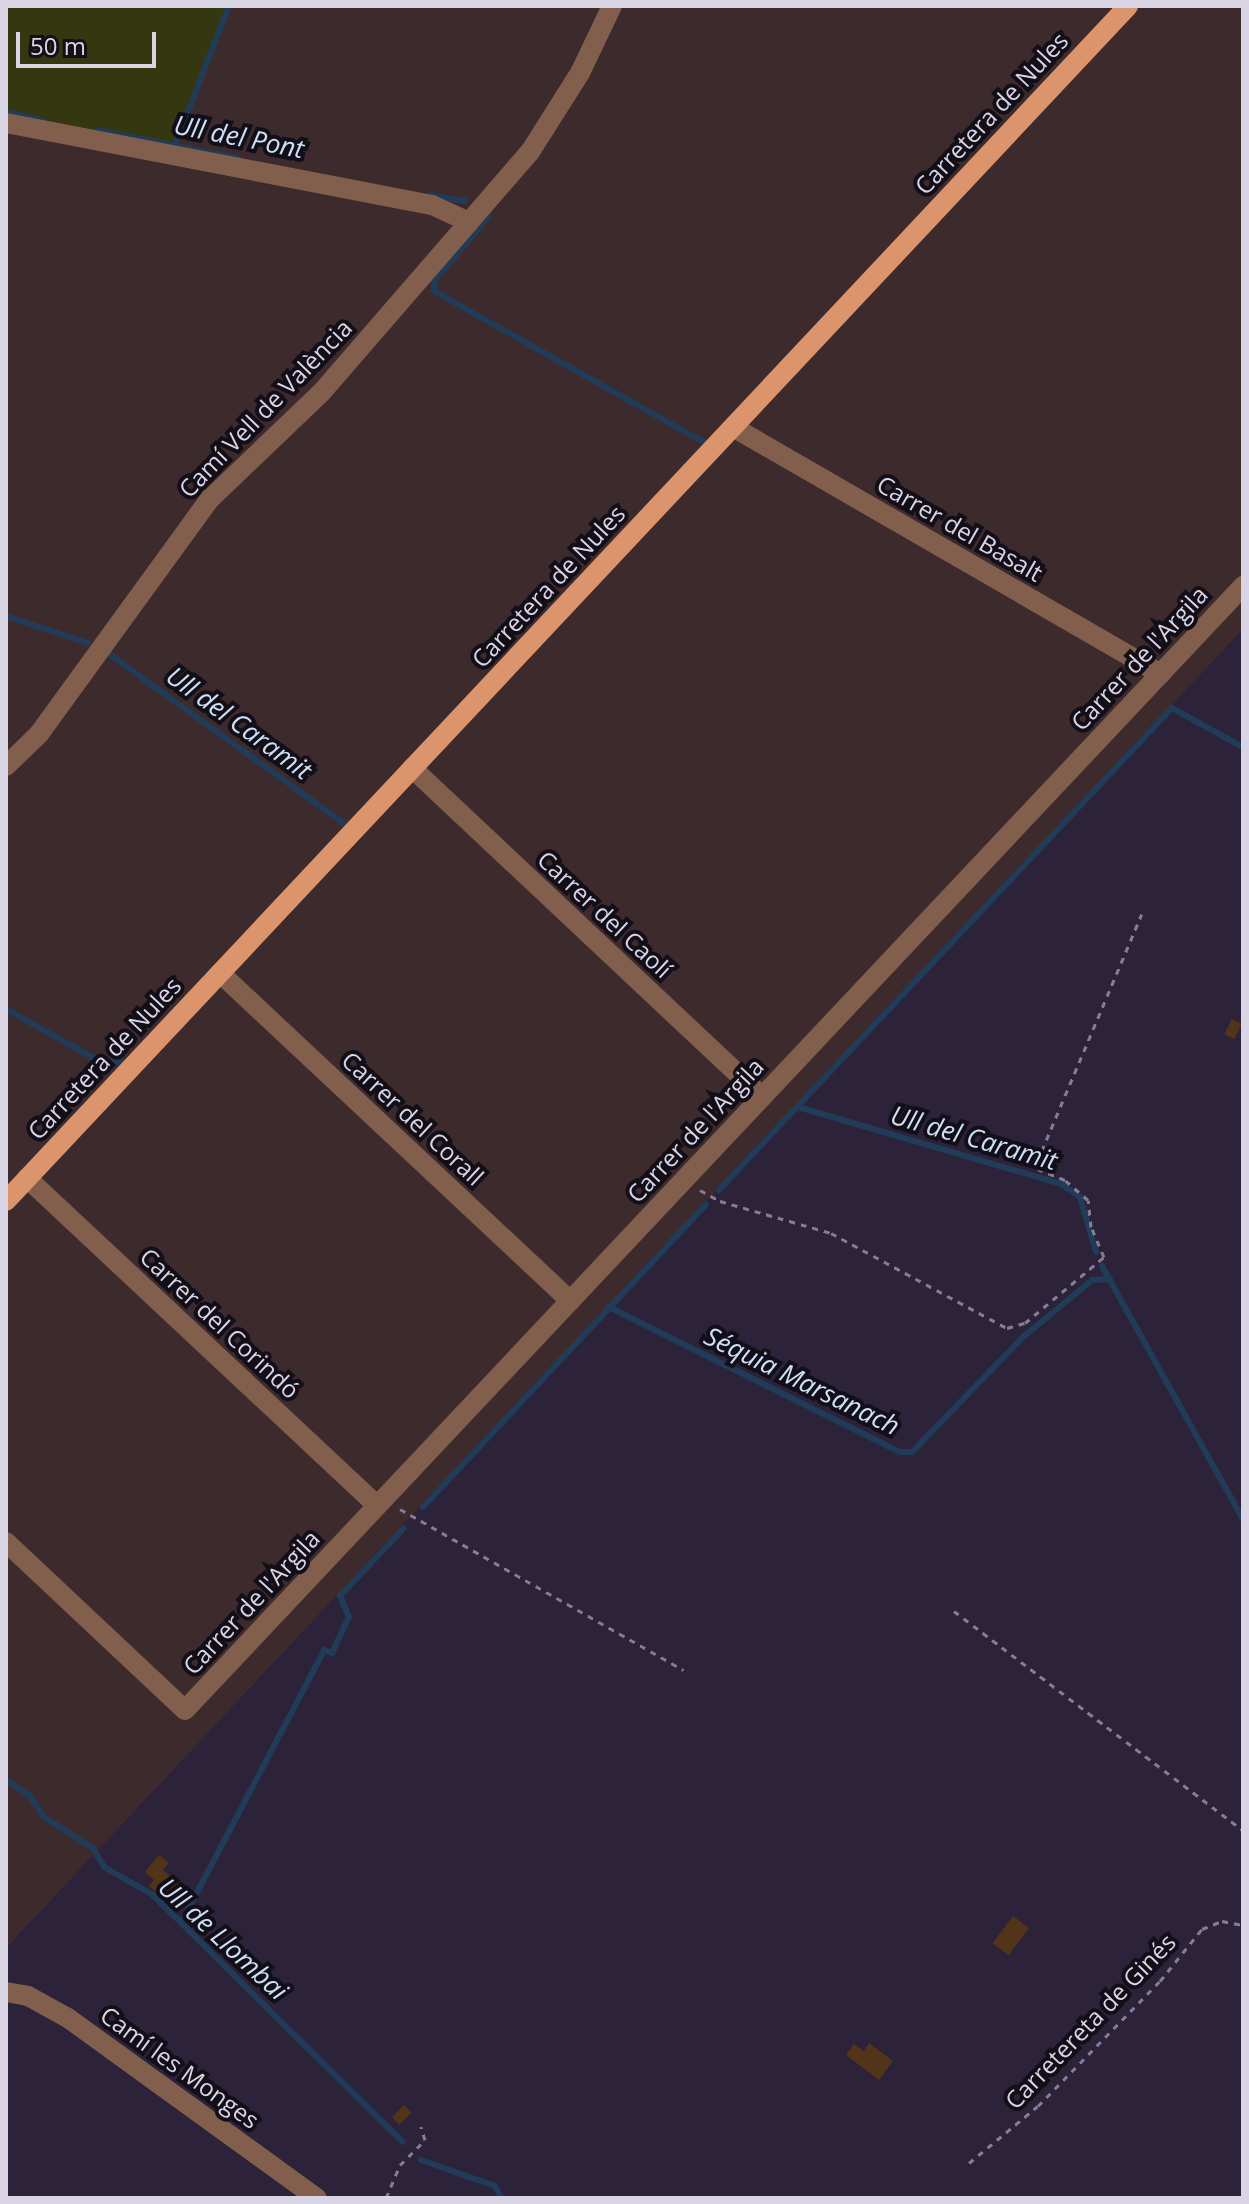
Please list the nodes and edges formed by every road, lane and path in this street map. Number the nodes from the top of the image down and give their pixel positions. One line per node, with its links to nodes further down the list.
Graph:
1 (612, 6): 4 (street, Camí Vell de València)
2 (1128, 6): 5 (main road, Carretera de Nules)
3 (6, 123): 4 (street)
4 (469, 222): 8 (street, Camí Vell de València)
5 (733, 427): 7 (street, Carrer del Basalt); 9 (main road, Carretera de Nules)
6 (1243, 586): 7 (street, Carrer de l'Argila)
7 (1161, 674): 12 (street, Carrer de l'Argila)
8 (6, 766)
9 (412, 768): 11 (main road, Carretera de Nules); 12 (street, Carrer del Caolí)
10 (1142, 914): 14 (path)
11 (220, 973): 13 (main road, Carretera de Nules); 16 (street, Carrer del Corall)
12 (762, 1097): 14 (street, Carrer de l'Argila)
13 (27, 1178): 15 (main road, Carretera de Nules); 17 (street, Carrer del Corindó)
14 (683, 1181): 16 (street, Carrer de l'Argila)
15 (6, 1201)
16 (570, 1301): 17 (street, Carrer de l'Argila)
17 (380, 1502): 18 (street, Carrer de l'Argila); 20 (path)
18 (6, 1542)
19 (954, 1611): 21 (path)
20 (683, 1670)
21 (1243, 1830)
22 (1243, 1925): 25 (path, Carretereta de Ginés)
23 (6, 1992): 26 (street, Camí les Monges)
24 (421, 2127): 27 (path)
25 (969, 2163)
26 (317, 2198)
27 (386, 2198)

